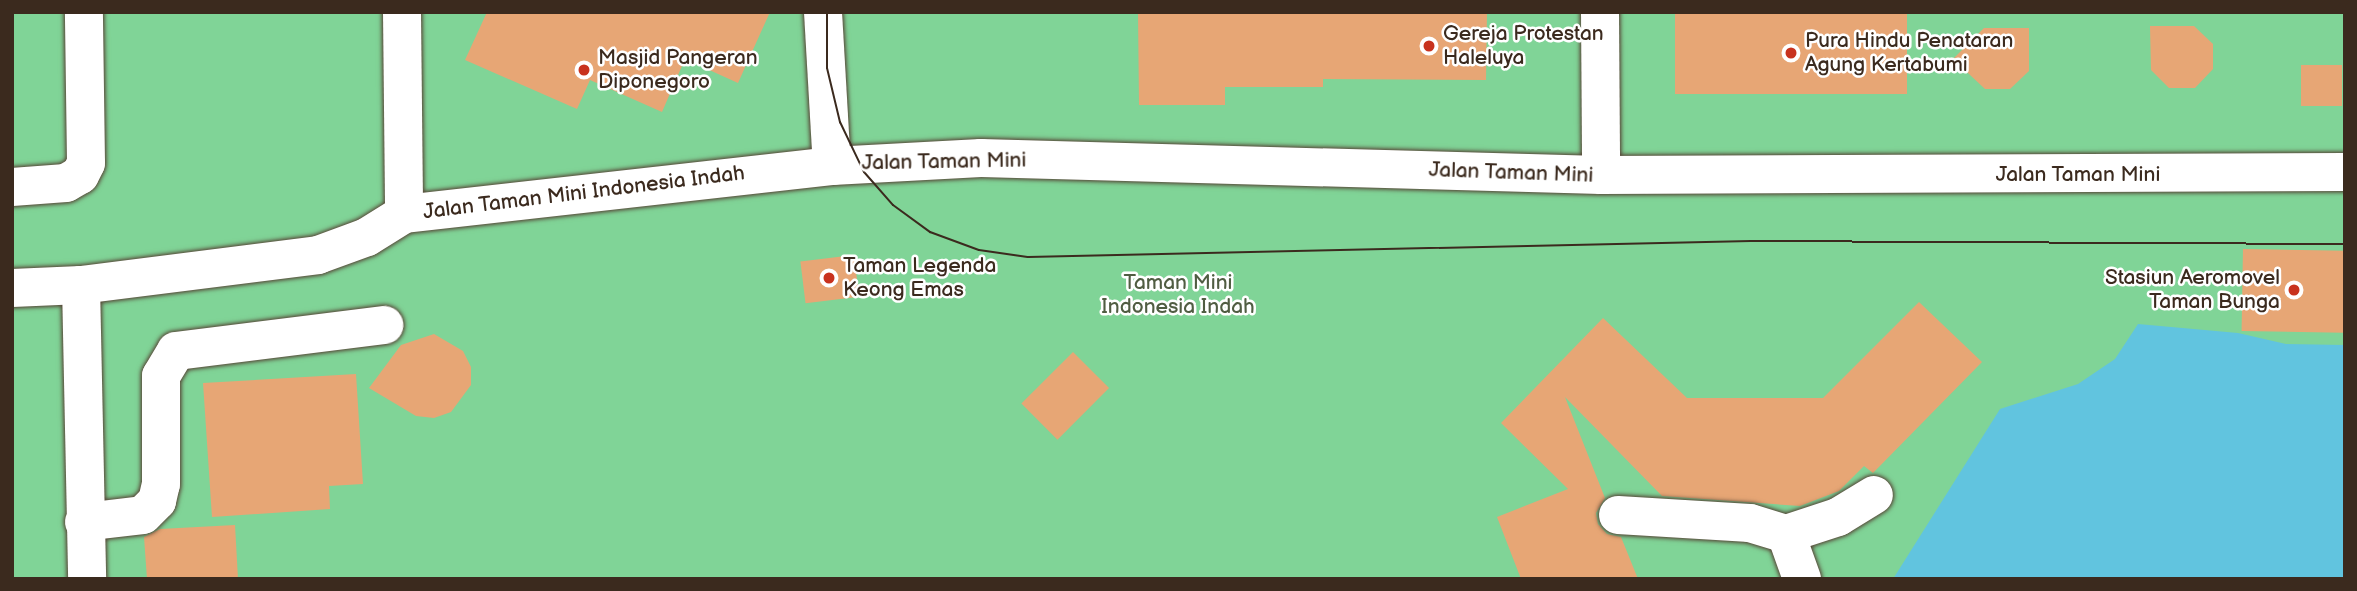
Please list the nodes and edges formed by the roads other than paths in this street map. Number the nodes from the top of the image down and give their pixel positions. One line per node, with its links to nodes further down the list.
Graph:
1 (84, 12): 8 (lane)
2 (402, 12): 9 (lane)
3 (822, 12): 5 (lane, Jalan Taman Mini)
4 (1601, 12): 7 (lane)
5 (831, 166): 7 (lane, Jalan Taman Mini); 9 (lane, Jalan Taman Mini Indonesia Indah)
6 (2345, 172): 7 (lane, Jalan Taman Mini)
7 (1601, 175)
8 (12, 187)
9 (404, 214): 10 (lane, Jalan Taman Mini Indonesia Indah)
10 (81, 285): 11 (lane, Jalan Taman Mini Indonesia Indah); 15 (lane)
11 (12, 288)
12 (384, 325): 15 (lane)
13 (1874, 495): 16 (lane)
14 (1618, 515): 16 (lane)
15 (84, 522): 17 (lane)
16 (1786, 534): 18 (lane)
17 (87, 579)
18 (1802, 579)

